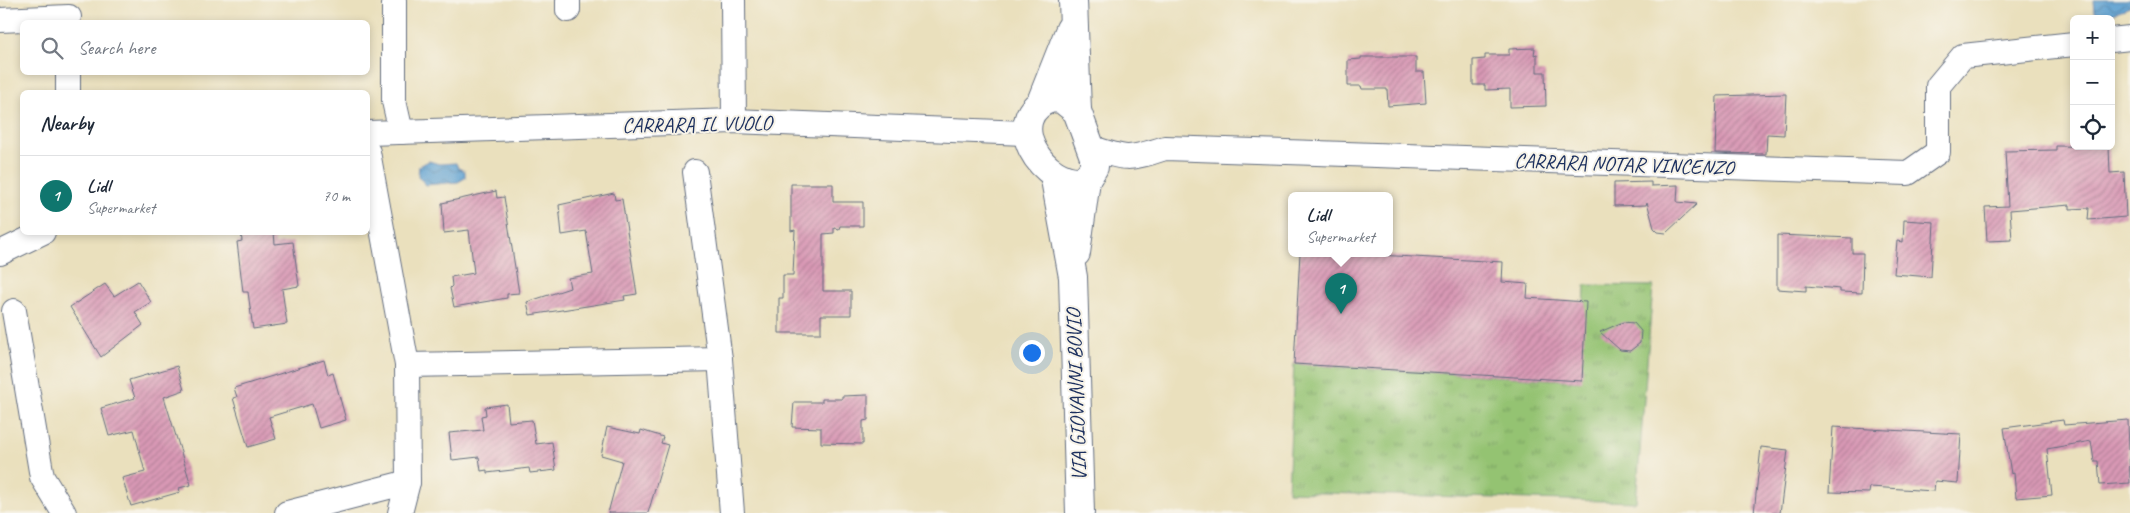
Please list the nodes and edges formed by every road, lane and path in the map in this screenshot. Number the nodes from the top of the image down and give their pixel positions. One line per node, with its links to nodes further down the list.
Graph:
1 (394, 0): 14 (street)
2 (734, 0): 13 (street)
3 (1074, 10): 11 (main road); 12 (main road)
4 (69, 13): 5 (street)
5 (0, 20)
6 (2130, 38): 7 (street)
7 (2115, 40)
8 (2070, 44): 17 (street, CARRARA NOTAR VINCENZO)
9 (68, 75): 10 (street)
10 (68, 90)
11 (1041, 102): 12 (main road); 16 (main road)
12 (1076, 111): 17 (main road)
13 (734, 121): 14 (street, CARRARA IL VUOLO); 16 (street, CARRARA IL VUOLO)
14 (401, 132): 15 (street, CARRARA IL VUOLO)
15 (370, 133)
16 (1026, 133): 20 (main road)
17 (1090, 147): 21 (main road)
18 (370, 163): 27 (street)
19 (695, 172): 26 (street)
20 (1054, 174): 21 (main road); 24 (main road)
21 (1086, 180): 24 (main road)
22 (37, 235): 23 (street)
23 (0, 252)
24 (1073, 277): 33 (main road, VIA GIOVANNI BOVIO)
25 (14, 311): 29 (street)
26 (720, 359): 27 (street); 32 (street)
27 (407, 365): 28 (street)
28 (408, 482): 30 (street); 31 (street)
29 (64, 513)
30 (287, 513)
31 (400, 513)
32 (732, 513)
33 (1080, 513)

